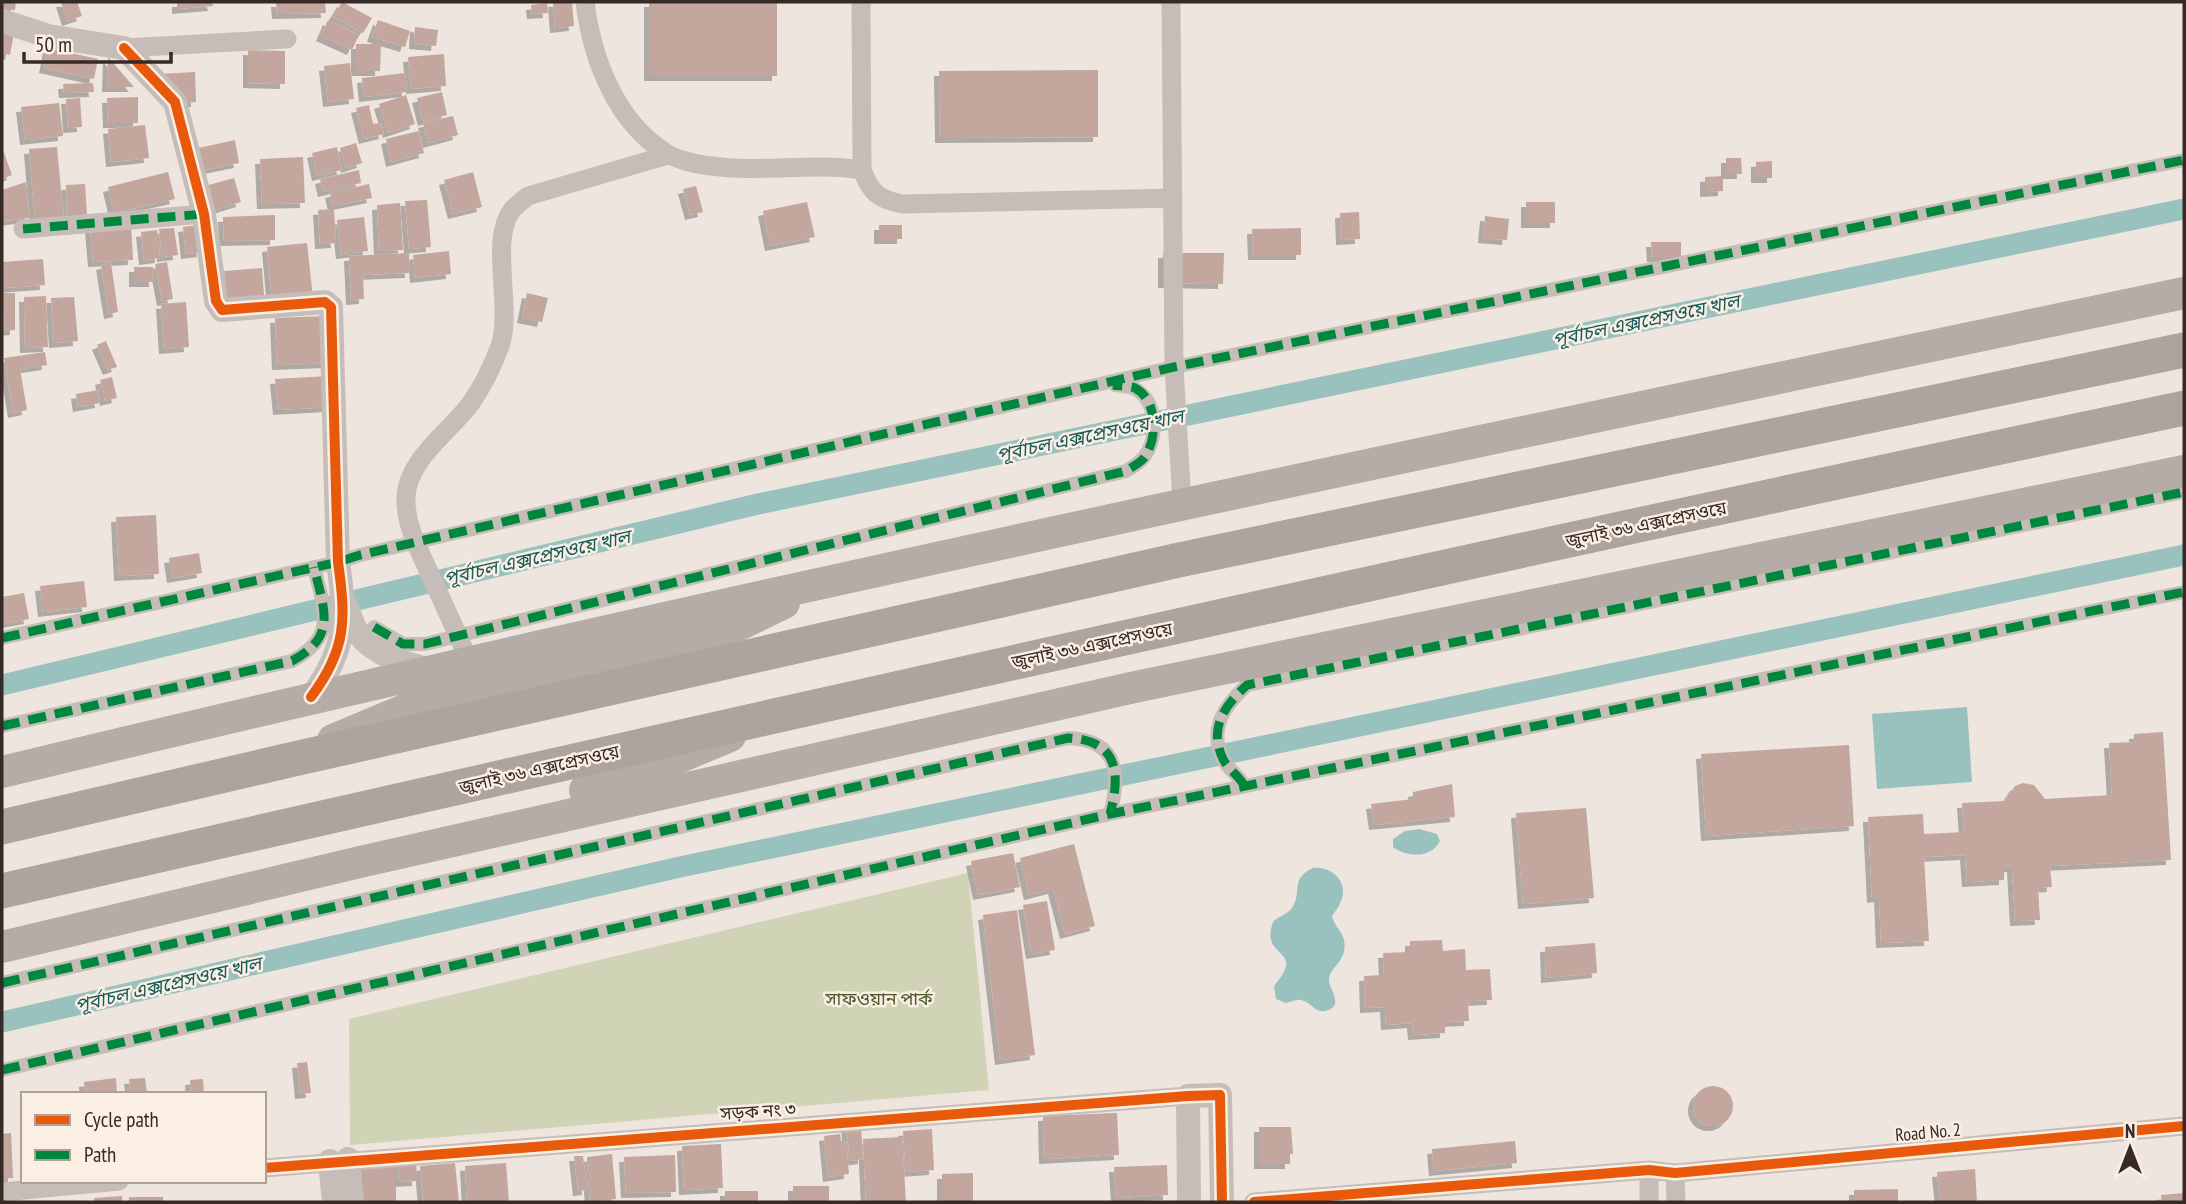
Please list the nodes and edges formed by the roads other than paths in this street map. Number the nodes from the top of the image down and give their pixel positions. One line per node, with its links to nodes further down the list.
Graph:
1 (585, 2): 7 (street)
2 (861, 2): 9 (street)
3 (1171, 2): 10 (street)
4 (2, 21): 6 (street)
5 (286, 39): 6 (street)
6 (124, 48): 11 (street)
7 (668, 155): 9 (street); 28 (street)
8 (2184, 160): 15 (street)
9 (862, 170): 10 (street)
10 (1173, 198): 15 (street)
11 (204, 214): 12 (street); 21 (street)
12 (23, 229)
13 (2184, 293): 20 (main road)
14 (2184, 350): 33 (highway)
15 (1174, 367): 16 (street); 20 (street)
16 (1103, 384): 21 (street); 26 (street)
17 (2184, 408): 31 (highway, জুলাই ৩৬ এক্সপ্রেসওয়ে)
18 (2184, 471): 38 (main road)
19 (2184, 492): 35 (street)
20 (1182, 504): 23 (main road)
21 (338, 562): 22 (street); 25 (street)
22 (314, 567): 27 (street); 32 (street)
23 (814, 583): 28 (main road); 33 (main road)
24 (2184, 592): 35 (street)
25 (343, 599): 29 (street); 30 (street)
26 (374, 627)
27 (2, 638)
28 (469, 661): 29 (main road)
29 (431, 670): 30 (main road)
30 (312, 697): 34 (main road)
31 (775, 715): 38 (main road); 39 (highway, জুলাই ৩৬ এক্সপ্রেসওয়ে)
32 (2, 726)
33 (294, 759): 37 (highway)
34 (2, 772)
35 (1244, 785): 36 (street)
36 (1110, 814): 41 (street); 42 (street)
37 (2, 827)
38 (360, 862): 40 (main road)
39 (2, 891)
40 (2, 947)
41 (2, 983)
42 (2, 1070)
43 (1188, 1096): 45 (street, সড়ক নং ৩); 53 (street); 54 (street)
44 (2184, 1126): 48 (street, Road No. 2)
45 (339, 1161): 46 (street, সড়ক নং ৩); 51 (street); 52 (street)
46 (266, 1168)
47 (1649, 1170): 48 (street, Road No. 2); 55 (street, Road No. 2); 56 (street)
48 (1675, 1172): 57 (street)
49 (99, 1183): 50 (street)
50 (2, 1192)
51 (334, 1202)
52 (352, 1202)
53 (1189, 1202)
54 (1222, 1202)
55 (1254, 1202)
56 (1648, 1202)
57 (1676, 1202)

